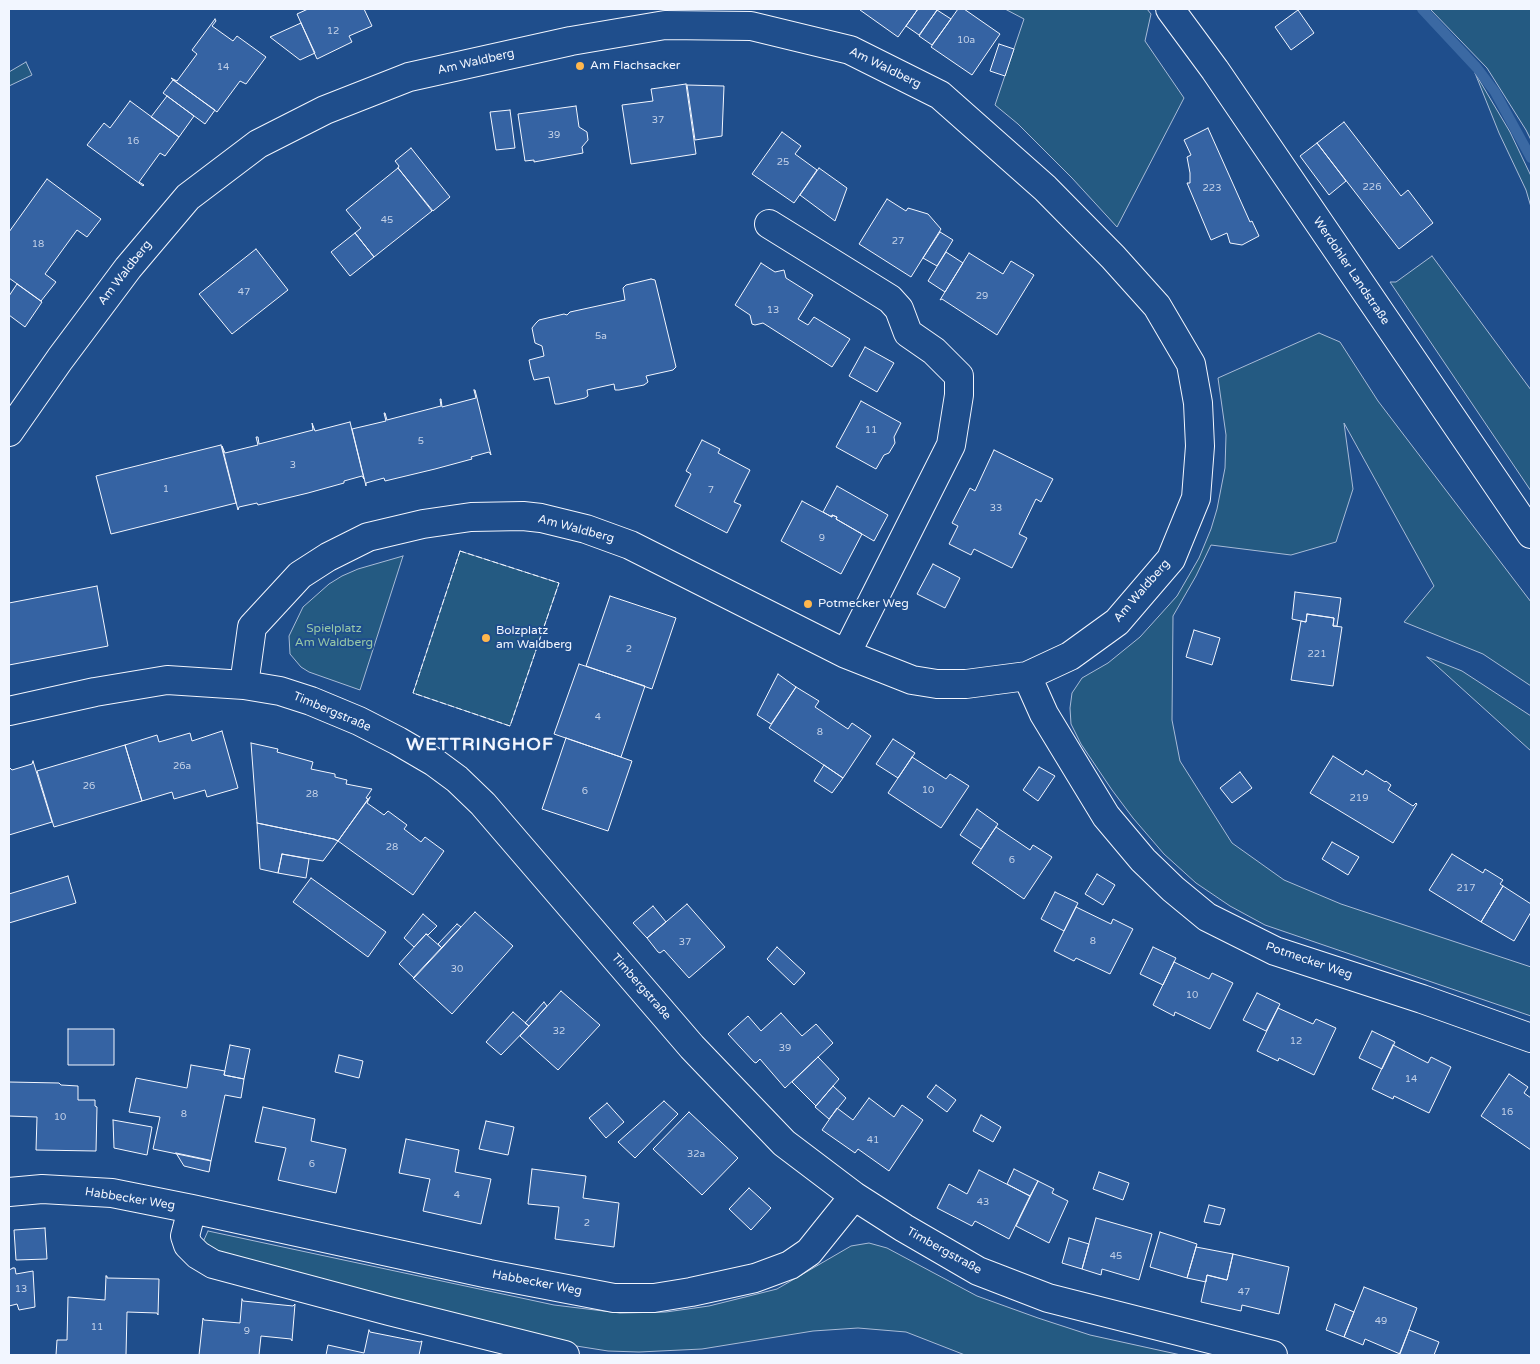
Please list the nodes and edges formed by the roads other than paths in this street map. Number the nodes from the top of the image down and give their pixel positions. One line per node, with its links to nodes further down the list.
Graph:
1 (1170, 9): 5 (street, Werdohler Landstraße)
2 (752, 17): 4 (street, Am Waldberg); 7 (street, Am Waldberg)
3 (769, 224): 6 (street)
4 (9, 432)
5 (1531, 534)
6 (846, 654): 7 (street, Am Waldberg); 8 (street, Am Waldberg)
7 (1027, 676): 10 (street, Potmecker Weg)
8 (244, 685): 9 (street, Timbergstraße); 12 (street, Timbergstraße)
9 (9, 711)
10 (1531, 1038)
11 (9, 1192): 13 (street, Habbecker Weg)
12 (854, 1196): 13 (street, Habbecker Weg); 15 (street, Timbergstraße)
13 (192, 1209): 14 (street, Habbecker Weg)
14 (566, 1355)
15 (1273, 1355)

